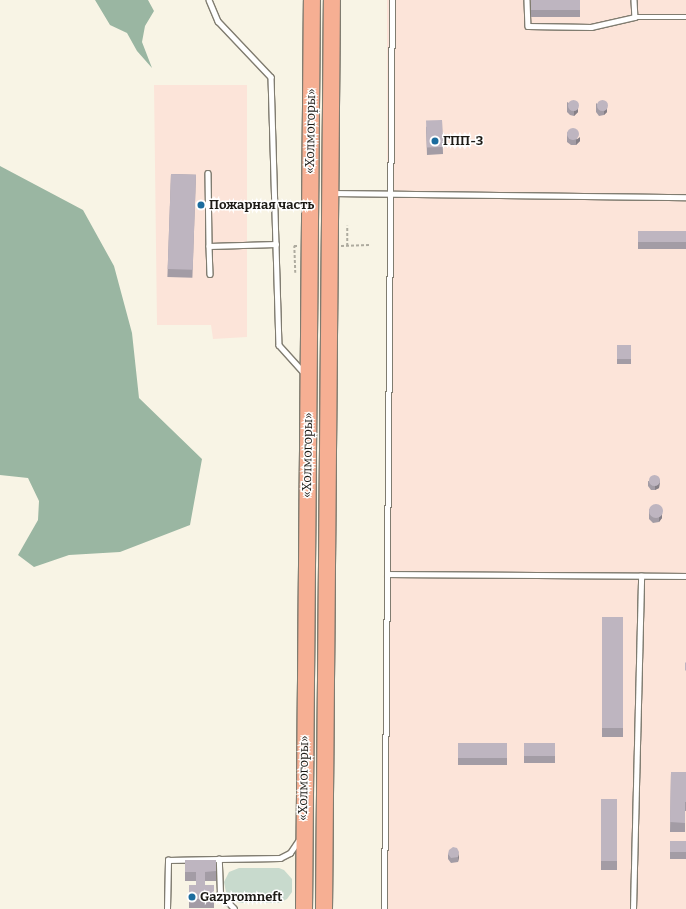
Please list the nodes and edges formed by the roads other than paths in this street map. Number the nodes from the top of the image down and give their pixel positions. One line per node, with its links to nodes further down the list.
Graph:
1 (209, 0): 13 (lane)
2 (312, 0): 16 (highway, «Холмогоры»)
3 (332, 0): 10 (highway, «Холмогоры»)
4 (392, 0): 11 (lane)
5 (527, 0): 7 (lane)
6 (634, 0): 7 (lane)
7 (635, 17): 8 (lane)
8 (686, 18)
9 (208, 173): 14 (lane)
10 (330, 192): 11 (lane); 17 (highway, «Холмогоры»)
11 (390, 194): 12 (lane); 18 (lane)
12 (686, 197)
13 (276, 244): 14 (lane); 16 (lane)
14 (209, 246): 15 (lane)
15 (210, 274)
16 (309, 378): 17 (highway); 21 (highway, «Холмогоры»)
17 (328, 378): 26 (highway, «Холмогоры»)
18 (387, 574): 19 (lane); 27 (lane)
19 (641, 576): 20 (lane); 28 (lane)
20 (686, 576)
21 (303, 826): 22 (lane); 25 (highway, «Холмогоры»)
22 (219, 859): 23 (lane); 24 (lane)
23 (167, 909)
24 (234, 909)
25 (304, 909)
26 (324, 909)
27 (384, 909)
28 (633, 909)

